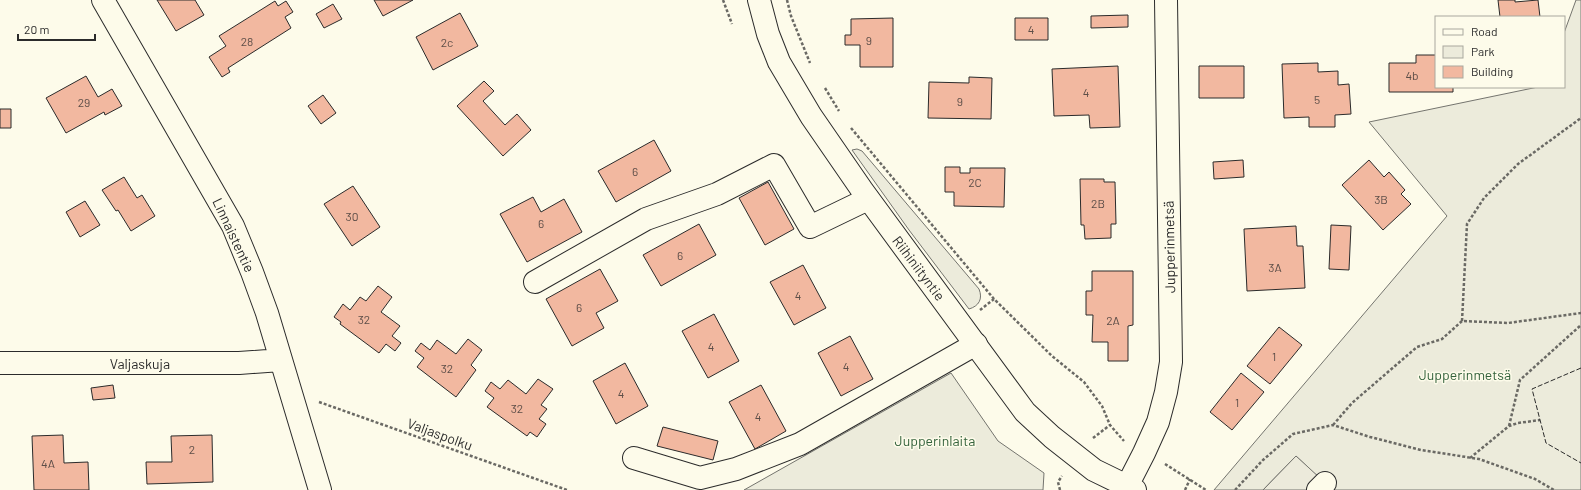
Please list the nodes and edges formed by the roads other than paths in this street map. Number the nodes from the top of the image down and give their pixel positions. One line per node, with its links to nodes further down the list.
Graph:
1 (103, 0): 7 (street, Linnaistentie)
2 (759, 0): 4 (street, Riihiniityntie)
3 (1166, 0): 10 (street, Jupperinmetsä)
4 (868, 199): 5 (street); 6 (street, Riihiniityntie)
5 (535, 282)
6 (976, 344): 9 (street); 10 (street, Riihiniityntie)
7 (281, 360): 8 (street, Valjaskuja); 11 (street, Linnaistentie)
8 (0, 363)
9 (634, 458)
10 (1129, 489)
11 (320, 490)

